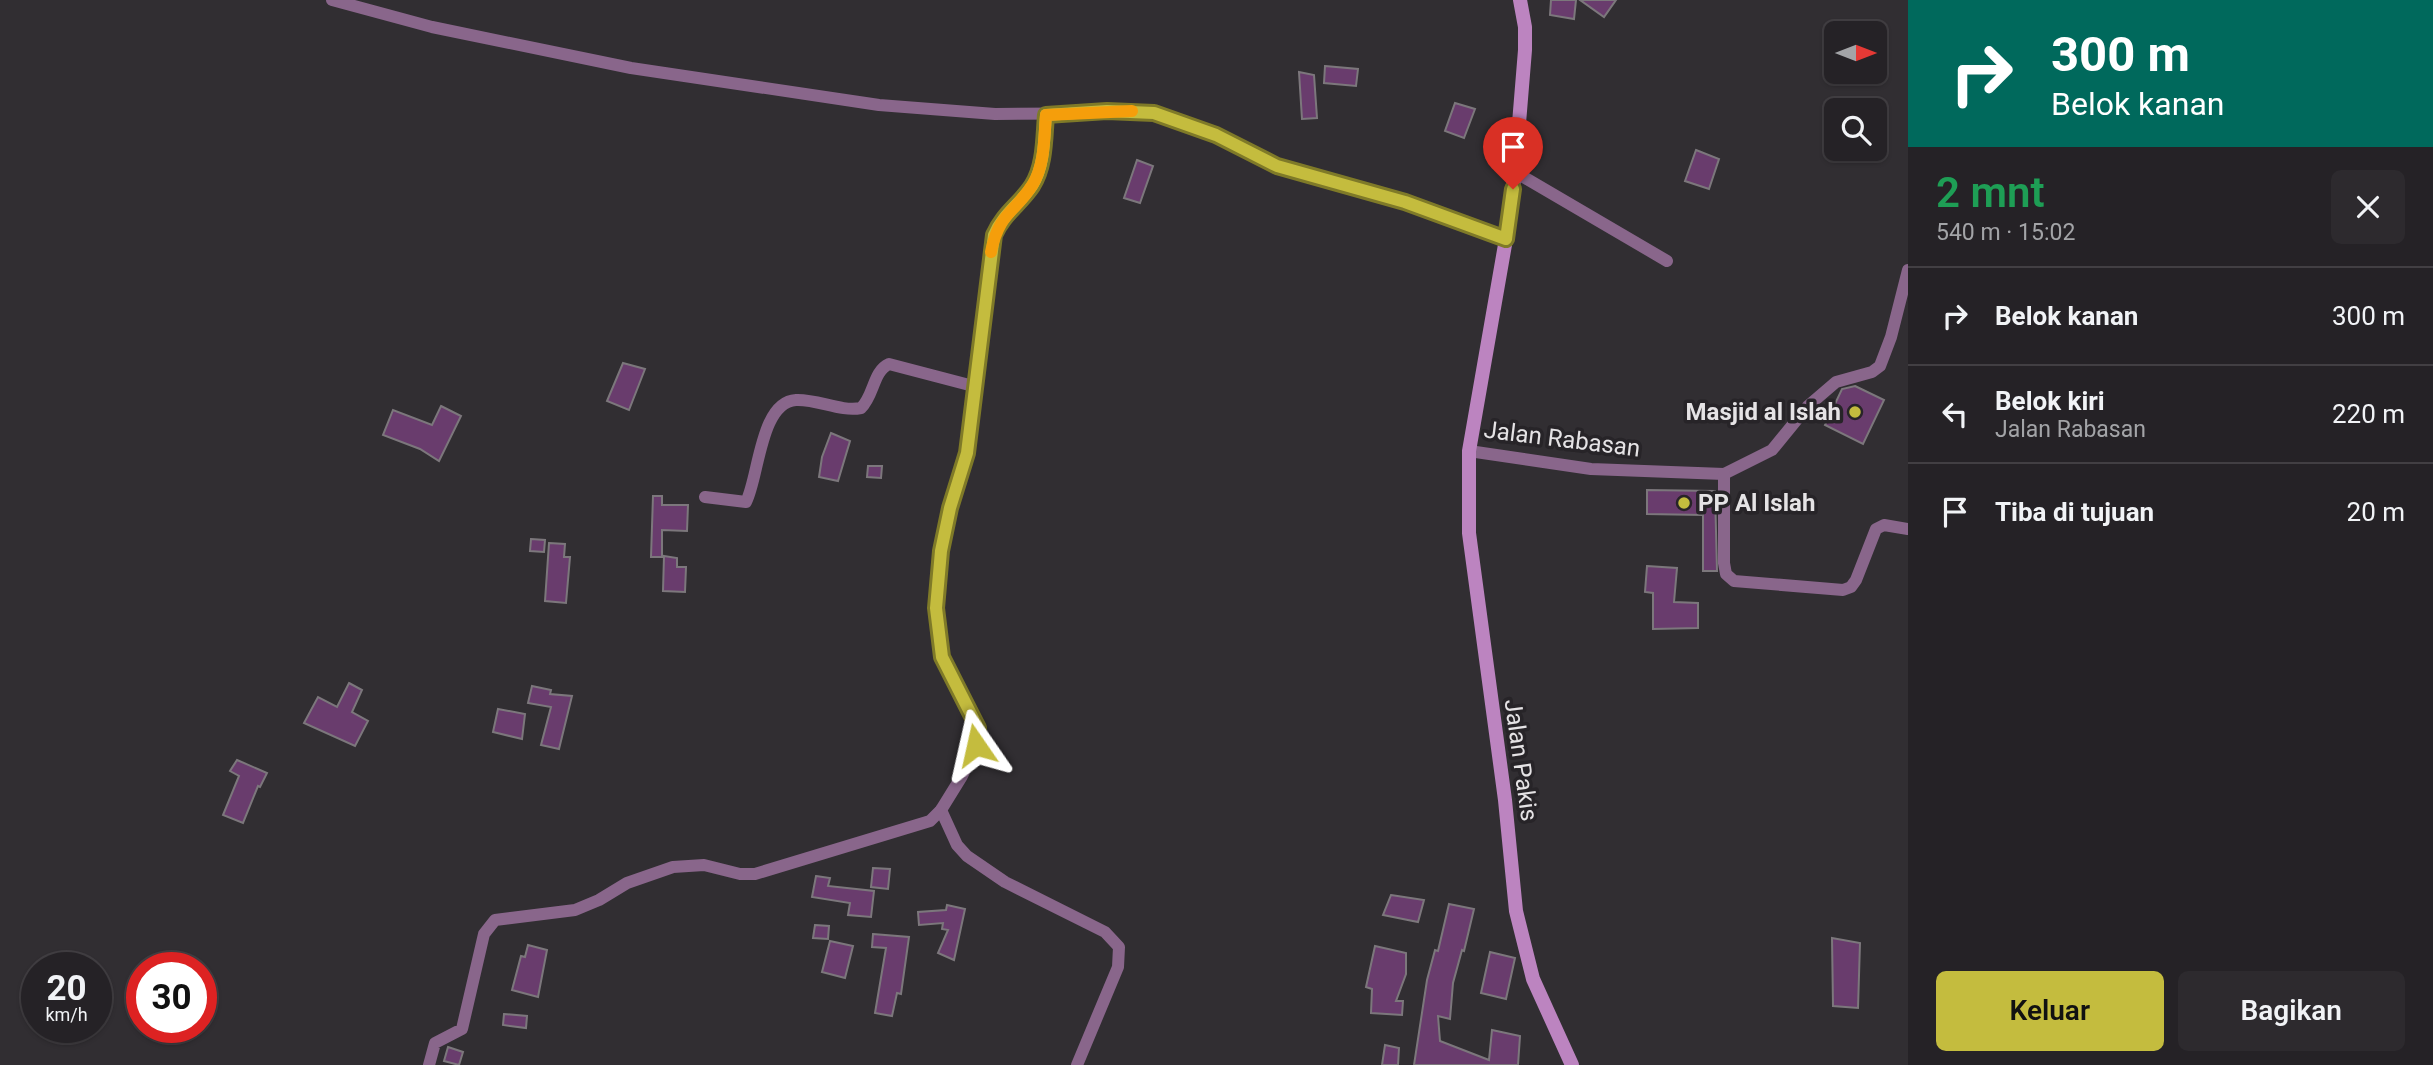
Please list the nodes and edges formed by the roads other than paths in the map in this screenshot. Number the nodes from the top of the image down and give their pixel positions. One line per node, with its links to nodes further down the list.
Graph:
1 (332, 0): 3 (street)
2 (1520, 0): 4 (street, Jalan Rabasan)
3 (1046, 115): 5 (street); 8 (street)
4 (1515, 172): 5 (street, Jalan Rabasan); 6 (street)
5 (1506, 239): 9 (street, Jalan Rabasan)
6 (1667, 261)
7 (1908, 270): 10 (street, Jalan Rabasan)
8 (977, 387): 11 (street); 13 (street)
9 (1469, 452): 10 (street, Jalan Rabasan); 16 (street, Jalan Pakis)
10 (1724, 474): 12 (street)
11 (705, 497)
12 (1908, 529)
13 (941, 810): 14 (street); 15 (street)
14 (429, 1065)
15 (1077, 1065)
16 (1572, 1065)

